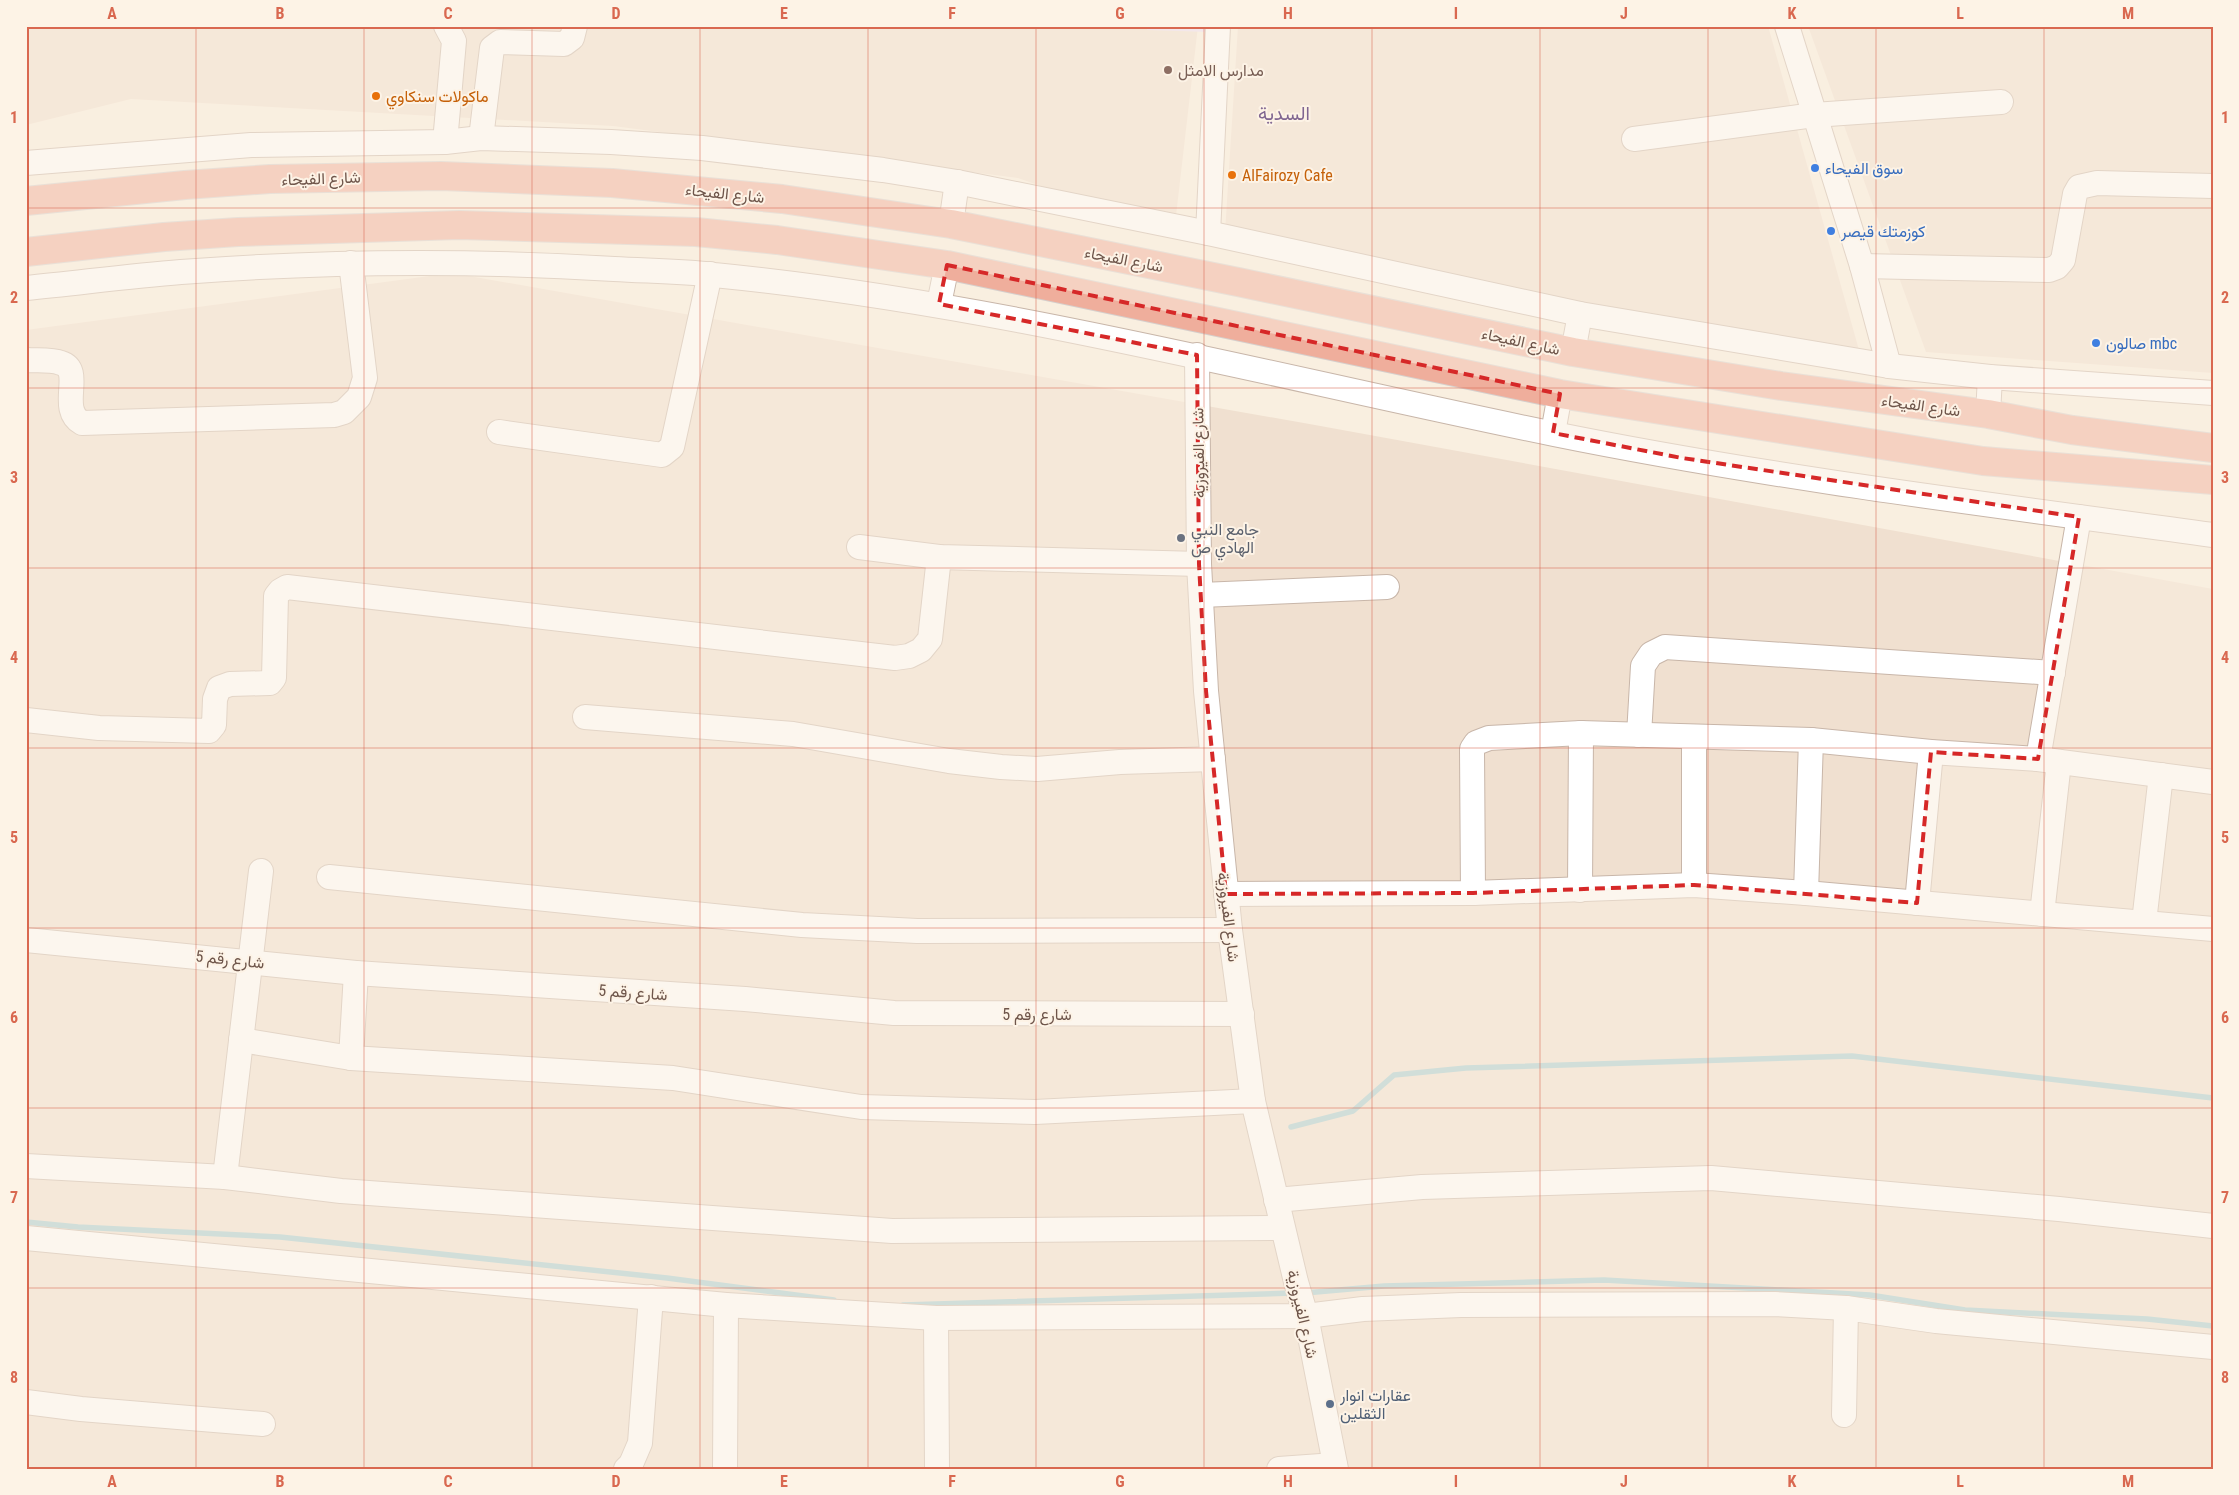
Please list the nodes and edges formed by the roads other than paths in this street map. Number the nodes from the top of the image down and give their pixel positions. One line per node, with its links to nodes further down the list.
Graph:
1 (446, 26): 9 (street)
2 (575, 26): 7 (street)
3 (1218, 26): 15 (street)
4 (1788, 26): 6 (street)
5 (2001, 102): 6 (street)
6 (1814, 115): 8 (street); 19 (street)
7 (481, 138): 9 (street); 11 (street)
8 (1634, 139)
9 (445, 142): 10 (street)
10 (26, 163)
11 (957, 182): 14 (street); 15 (street)
12 (2213, 186): 19 (street)
13 (26, 201): 14 (highway, شارع الفيحاء)
14 (951, 224): 21 (highway, شارع الفيحاء)
15 (1208, 233): 24 (street)
16 (26, 252): 18 (highway)
17 (351, 263): 20 (street); 22 (street); 28 (street)
18 (946, 265): 23 (street); 25 (highway)
19 (1862, 266): 29 (street)
20 (710, 274): 23 (street); 34 (street)
21 (1238, 282): 25 (highway); 26 (highway, شارع الفيحاء)
22 (26, 288)
23 (939, 304): 27 (street)
24 (1580, 314): 26 (street); 29 (street)
25 (1229, 324): 31 (highway)
26 (1573, 352): 33 (highway, شارع الفيحاء)
27 (1197, 355): 35 (street); 42 (street, شارع الفيروزية)
28 (26, 360)
29 (1889, 366): 30 (street)
30 (1990, 377): 32 (street); 33 (street)
31 (1560, 394): 35 (street); 37 (highway)
32 (2213, 394)
33 (1988, 414): 36 (highway, شارع الفيحاء)
34 (499, 432)
35 (1553, 433): 38 (street)
36 (2213, 448)
37 (2213, 480)
38 (2079, 517): 39 (street); 45 (street)
39 (2213, 535)
40 (859, 547): 41 (street)
41 (939, 556): 42 (street); 47 (street)
42 (1199, 564): 44 (street, شارع الفيروزية)
43 (1387, 587): 44 (street)
44 (1201, 595): 53 (street, شارع الفيروزية)
45 (2053, 673): 49 (street); 54 (street)
46 (585, 717): 53 (street)
47 (26, 720)
48 (1581, 733): 49 (street); 60 (street); 61 (street)
49 (1639, 735): 50 (street)
50 (1694, 736): 51 (street); 59 (street)
51 (1811, 740): 52 (street); 62 (street)
52 (1931, 752): 54 (street); 64 (street)
53 (1213, 759): 63 (street, شارع الفيروزية)
54 (2048, 760): 55 (street); 65 (street)
55 (2161, 775): 56 (street); 66 (street)
56 (2213, 782)
57 (261, 871): 70 (street)
58 (329, 877): 67 (street)
59 (1694, 885): 60 (street); 62 (street)
60 (1580, 890): 61 (street)
61 (1473, 893): 63 (street)
62 (1806, 893): 64 (street)
63 (1226, 894): 67 (street, شارع الفيروزية)
64 (1917, 903): 65 (street)
65 (2042, 914): 66 (street)
66 (2144, 922): 68 (street)
67 (1230, 930): 72 (street, شارع الفيروزية)
68 (2213, 930)
69 (26, 940): 70 (street, شارع رقم 5)
70 (250, 961): 71 (street, شارع رقم 5); 73 (street)
71 (356, 973): 72 (street, شارع رقم 5); 74 (street)
72 (1242, 1014): 75 (street, شارع الفيروزية)
73 (241, 1040): 74 (street); 77 (street)
74 (351, 1058): 75 (street)
75 (1253, 1101): 78 (street, شارع الفيروزية)
76 (26, 1166): 77 (street)
77 (225, 1177): 80 (street)
78 (1276, 1200): 79 (street); 80 (street, شارع الفيروزية)
79 (2213, 1226)
80 (1282, 1228): 83 (street, شارع الفيروزية)
81 (26, 1238): 82 (street)
82 (650, 1297): 84 (street); 92 (street)
83 (1301, 1301): 85 (street); 86 (street); 91 (street, شارع الفيروزية)
84 (726, 1305): 86 (street); 93 (street)
85 (1846, 1308): 87 (street); 89 (street)
86 (936, 1318): 94 (street)
87 (2213, 1347)
88 (26, 1402): 90 (street)
89 (1844, 1415)
90 (263, 1424)
91 (1336, 1467): 95 (street)
92 (626, 1469)
93 (725, 1469)
94 (937, 1469)
95 (1279, 1469)

